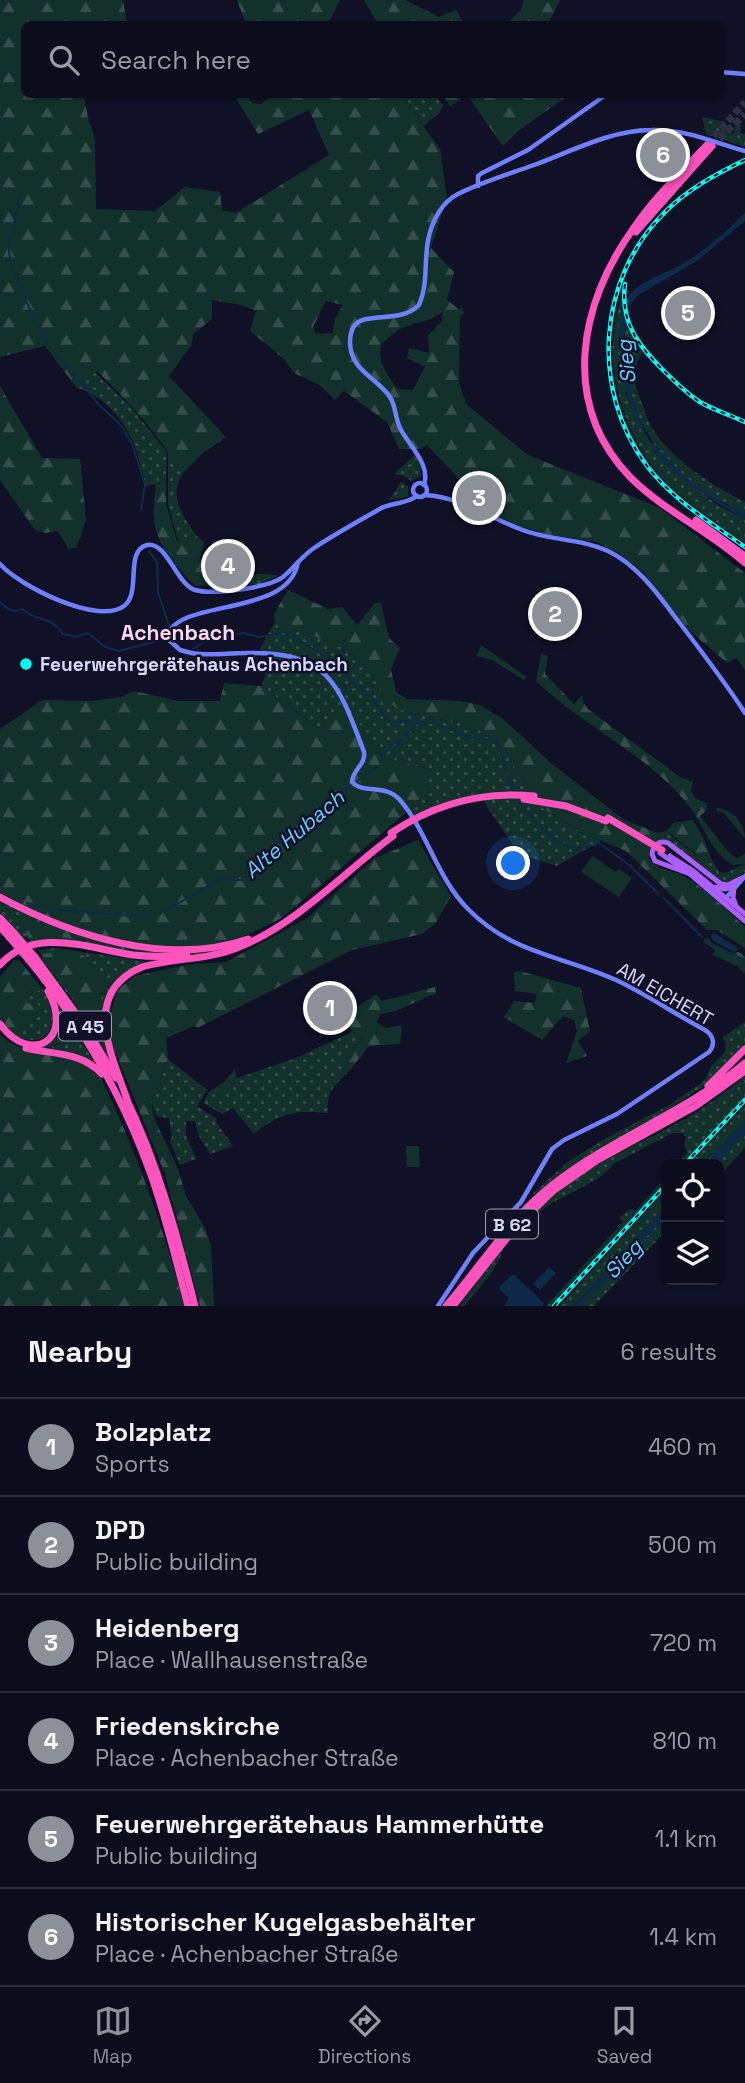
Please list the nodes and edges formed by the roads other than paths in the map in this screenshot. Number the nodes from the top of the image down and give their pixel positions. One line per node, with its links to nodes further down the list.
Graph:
1 (724, 72): 2 (street)
2 (745, 74)
3 (601, 98): 6 (street)
4 (709, 146): 9 (highway)
5 (742, 150): 6 (street)
6 (478, 186): 7 (street)
7 (424, 488): 8 (street); 8 (street); 14 (street)
8 (416, 494): 11 (street)
9 (694, 522): 10 (highway); 12 (highway)
10 (745, 556)
11 (298, 562): 13 (street); 42 (street, AM EICHERT)
12 (745, 563)
13 (0, 564)
14 (745, 713)
15 (392, 834): 16 (highway, bridge); 29 (highway); 30 (highway)
16 (661, 851): 17 (main road); 19 (main road)
17 (690, 874): 18 (main road); 22 (main road)
18 (743, 877): 20 (street)
19 (711, 885): 20 (main road); 22 (main road)
20 (734, 887): 22 (street); 23 (main road)
21 (0, 897): 29 (highway)
22 (724, 900): 23 (main road); 26 (main road)
23 (738, 909): 24 (main road)
24 (745, 915)
25 (0, 918): 28 (highway, A 45)
26 (745, 921)
27 (0, 928): 28 (highway, A 45)
28 (12, 936): 31 (highway, A 45, bridge)
29 (252, 937): 32 (highway)
30 (188, 960): 33 (highway); 40 (highway)
31 (32, 961): 34 (highway); 39 (highway, A 45); 40 (highway, A 45)
32 (0, 965)
33 (0, 972)
34 (0, 1024)
35 (0, 1030): 39 (highway)
36 (745, 1049): 41 (highway, B 62)
37 (745, 1063): 41 (highway, B 62)
38 (745, 1071): 45 (highway, B 62)
39 (113, 1088): 43 (highway, A 45)
40 (127, 1099): 44 (highway, A 45)
41 (666, 1117): 42 (highway, B 62)
42 (441, 1305)
43 (188, 1306)
44 (195, 1306)
45 (453, 1306)

